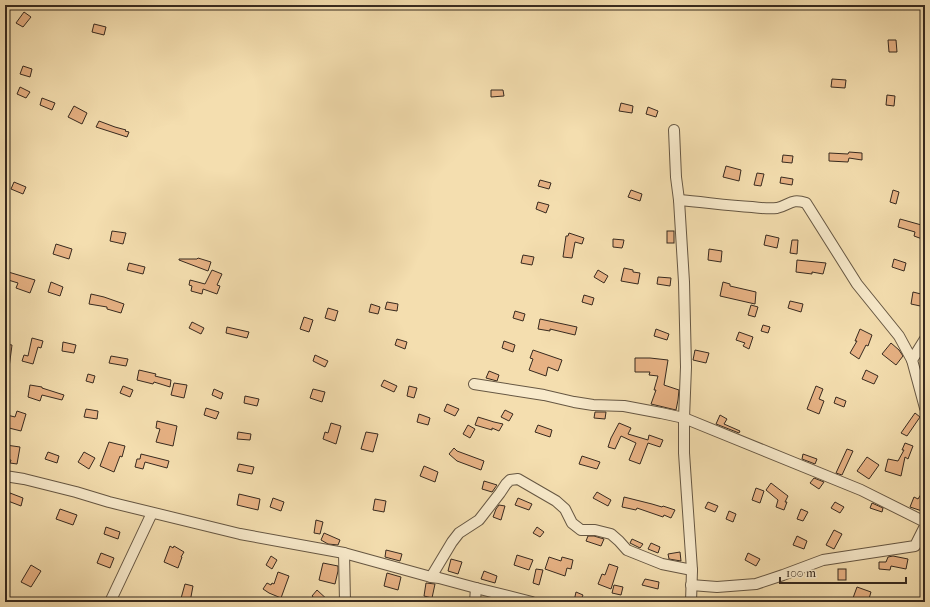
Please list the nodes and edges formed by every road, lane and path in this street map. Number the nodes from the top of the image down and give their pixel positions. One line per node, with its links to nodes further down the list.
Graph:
1 (674, 130): 2 (street)
2 (679, 200): 4 (street); 7 (street)
3 (925, 338): 4 (street)
4 (912, 360): 6 (street)
5 (474, 384): 7 (street)
6 (925, 408)
7 (684, 418): 10 (street); 13 (street)
8 (5, 476): 9 (street)
9 (152, 513): 12 (street); 17 (street)
10 (925, 522)
11 (925, 526): 15 (street)
12 (344, 553): 14 (street); 18 (street)
13 (692, 570): 14 (street); 15 (street)
14 (431, 577): 16 (street)
15 (691, 585): 21 (street)
16 (476, 588): 19 (street); 20 (street)
17 (110, 602)
18 (345, 602)
19 (475, 602)
20 (532, 602)
21 (691, 602)

